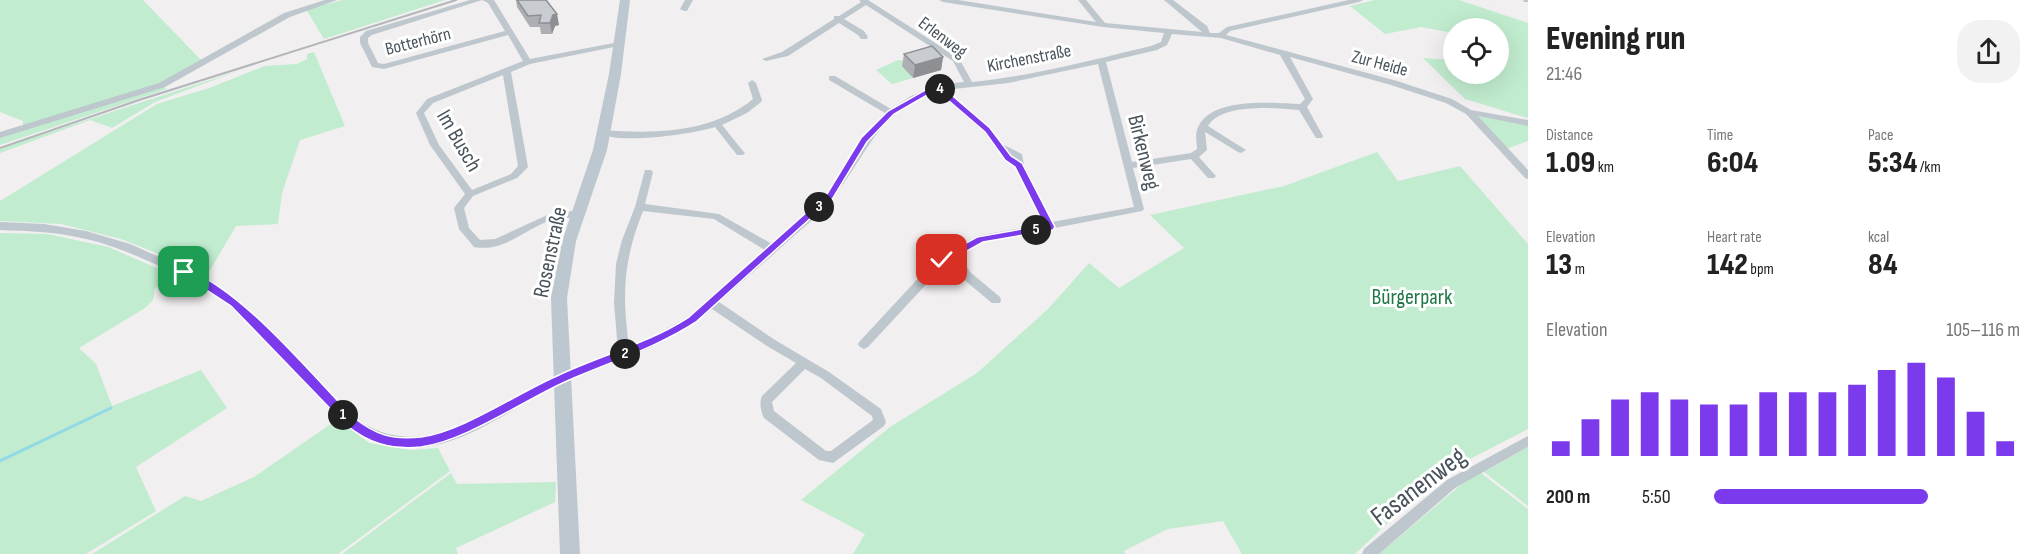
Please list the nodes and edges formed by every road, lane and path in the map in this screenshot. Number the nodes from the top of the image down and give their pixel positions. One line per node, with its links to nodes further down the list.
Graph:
1 (333, 0): 36 (street)
2 (478, 0): 15 (street, Botterhörn)
3 (486, 0): 15 (street)
4 (625, 0): 19 (main road, Rosenstraße)
5 (688, 0): 11 (street)
6 (943, 0): 13 (street, Zur Heide)
7 (1082, 0): 13 (street)
8 (1168, 0): 16 (street)
9 (1356, 0): 17 (street)
10 (865, 1): 12 (street); 27 (street, Erlenweg)
11 (684, 9)
12 (837, 18): 18 (street); 21 (street)
13 (1103, 25): 14 (street, Zur Heide)
14 (1169, 31): 16 (street, Zur Heide); 22 (street, Kirchenstraße)
15 (510, 32): 23 (street)
16 (1207, 34): 17 (street, Zur Heide)
17 (1221, 36): 20 (street, Zur Heide)
18 (864, 38)
19 (619, 44): 23 (street, Im Busch); 35 (main road, Rosenstraße)
20 (1284, 54): 29 (street); 30 (street, Zur Heide)
21 (766, 59)
22 (1101, 60): 27 (street, Kirchenstraße); 41 (street, Birkenweg)
23 (528, 62): 24 (street, Im Busch)
24 (507, 72): 45 (street); 45 (street, Im Busch)
25 (832, 78): 31 (street)
26 (752, 83): 32 (street)
27 (969, 84): 28 (street, Kirchenstraße)
28 (937, 87): 31 (street, Kirchenstraße); 49 (street)
29 (1302, 107): 34 (street); 37 (street)
30 (1469, 112): 33 (street, Zur Heide); 44 (street)
31 (891, 113): 50 (street, Kirchenstraße)
32 (717, 123): 35 (street); 39 (street)
33 (1528, 123)
34 (1203, 127): 38 (street); 40 (street)
35 (604, 133): 47 (main road, Rosenstraße)
36 (0, 135)
37 (1319, 136)
38 (1241, 150)
39 (740, 153)
40 (1193, 156): 41 (street); 43 (street)
41 (1129, 166): 49 (street, Birkenweg)
42 (648, 172): 46 (street)
43 (1211, 176)
44 (1528, 176)
45 (470, 194): 47 (street, Im Busch)
46 (640, 207): 50 (street); 55 (street)
47 (578, 214): 57 (main road, Rosenstraße)
48 (0, 226): 57 (street, Kirchenstraße)
49 (1050, 227): 51 (street, Birkenweg)
50 (772, 249): 53 (street, Kirchenstraße)
51 (954, 253): 52 (street); 54 (street, Birkenweg)
52 (996, 300)
53 (712, 303): 55 (street, Kirchenstraße); 56 (street)
54 (864, 344)
55 (624, 355): 57 (street, Kirchenstraße)
56 (805, 362): 56 (street)
57 (562, 378): 59 (main road, Rosenstraße)
58 (1528, 441): 60 (street, Fasanenweg)
59 (570, 554)
60 (1369, 554)

